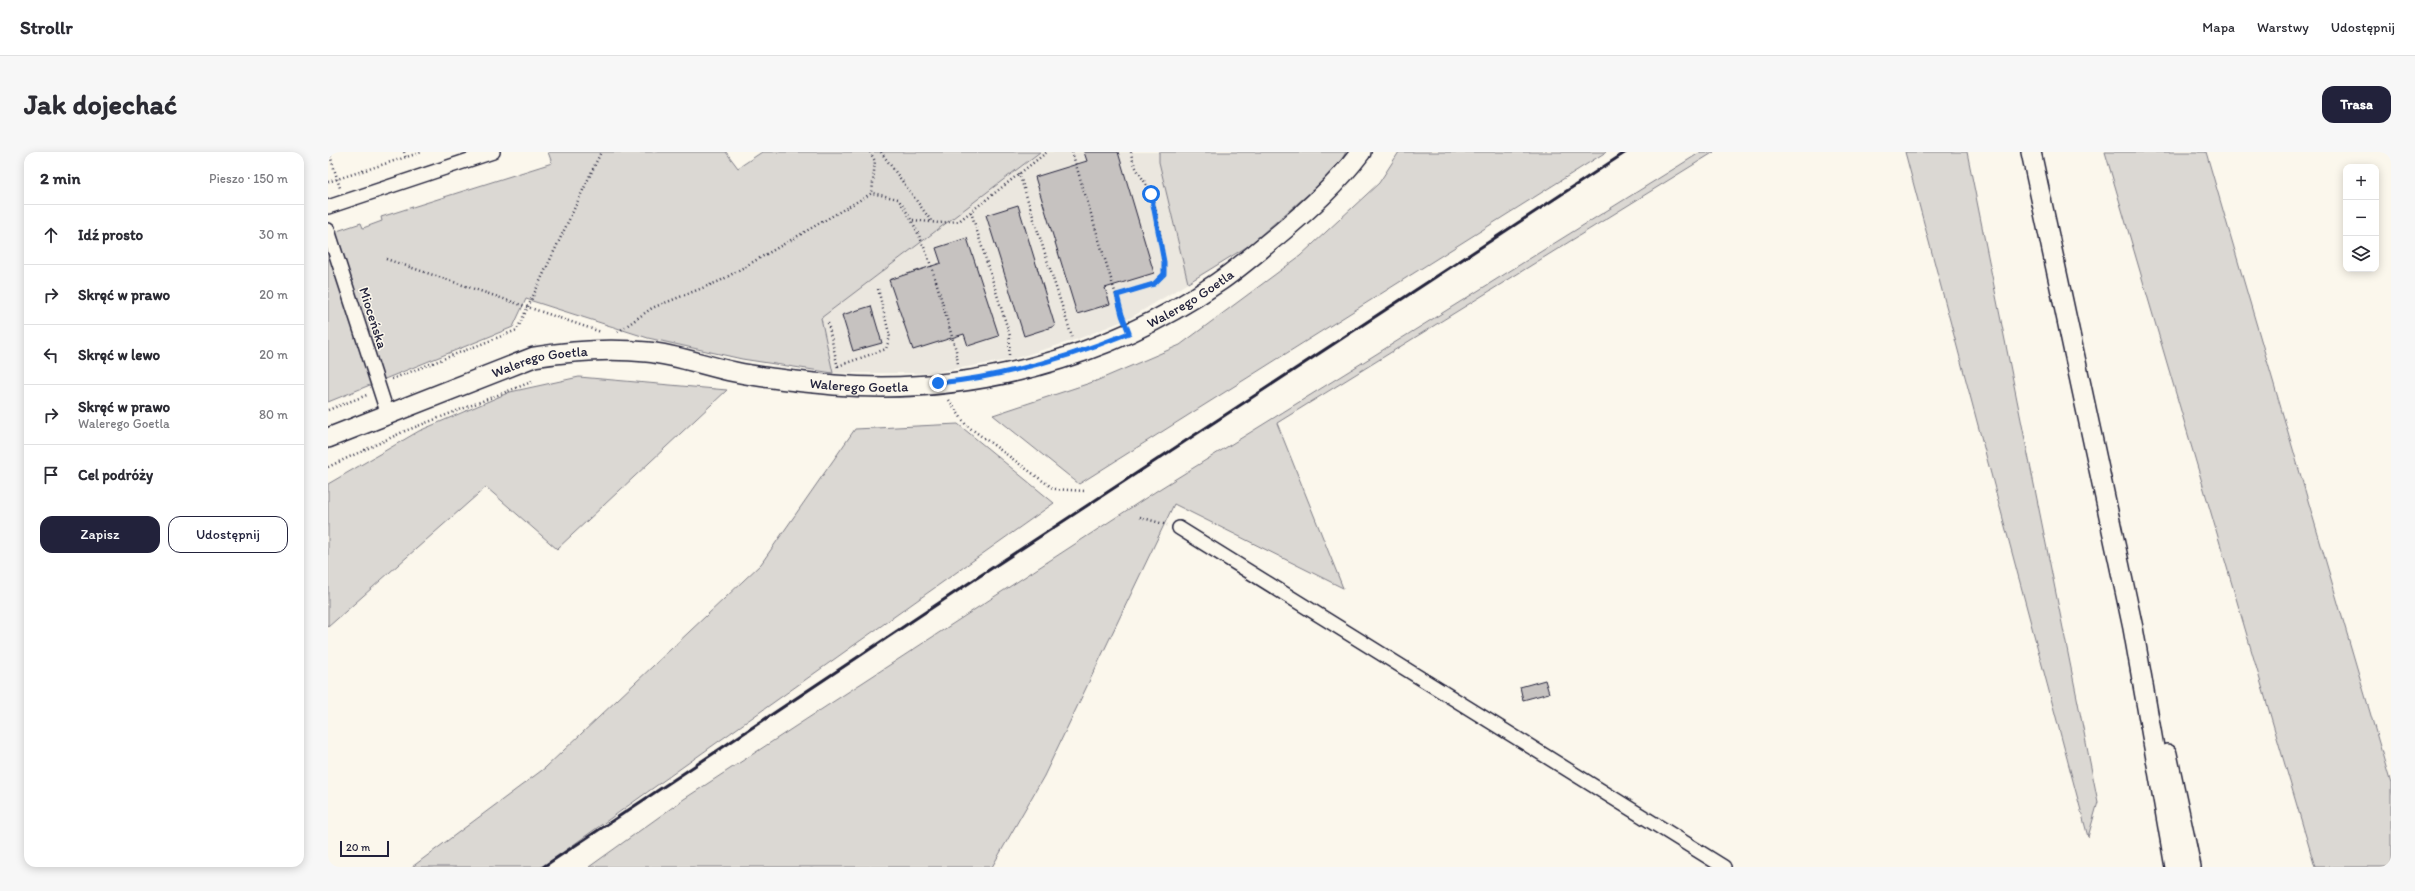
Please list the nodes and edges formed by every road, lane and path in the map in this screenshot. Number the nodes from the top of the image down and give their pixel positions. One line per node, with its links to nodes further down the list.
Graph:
1 (329, 152): 15 (path)
2 (404, 152): 13 (path)
3 (422, 152): 13 (path)
4 (493, 152): 18 (street)
5 (601, 152): 26 (path)
6 (870, 152): 17 (path)
7 (881, 152): 21 (path)
8 (1047, 152): 14 (path)
9 (1072, 152): 25 (path)
10 (1130, 152): 25 (path)
11 (1361, 152): 28 (street, Walerego Goetla)
12 (2031, 152): 47 (street)
13 (406, 158): 15 (path)
14 (1019, 173): 19 (path); 31 (path)
15 (338, 179): 16 (path)
16 (328, 182)
17 (872, 193): 20 (path); 30 (path)
18 (328, 207)
19 (971, 212): 21 (path); 33 (path)
20 (913, 220): 21 (path); 36 (path)
21 (932, 222)
22 (328, 230): 41 (street, Mioceńska)
23 (386, 259): 26 (path)
24 (878, 289): 32 (path)
25 (1117, 295): 28 (path)
26 (528, 307): 29 (path); 34 (path)
27 (828, 323): 32 (path)
28 (1129, 333): 31 (street, Walerego Goetla)
29 (605, 334)
30 (612, 336)
31 (1077, 354): 33 (street, Walerego Goetla)
32 (838, 366): 38 (path)
33 (1012, 372): 36 (street, Walerego Goetla)
34 (388, 381)
35 (534, 381): 43 (path)
36 (960, 381): 37 (street, Walerego Goetla)
37 (938, 383): 38 (street, Walerego Goetla); 44 (path)
38 (836, 385): 41 (street, Walerego Goetla)
39 (367, 395): 40 (path)
40 (328, 410)
41 (388, 415): 42 (street, Walerego Goetla)
42 (328, 438)
43 (328, 467)
44 (1085, 492)
45 (1140, 517): 46 (path)
46 (1179, 528): 48 (street)
47 (2133, 628): 49 (street); 50 (street)
48 (1724, 867)
49 (2175, 867)
50 (2191, 867)

